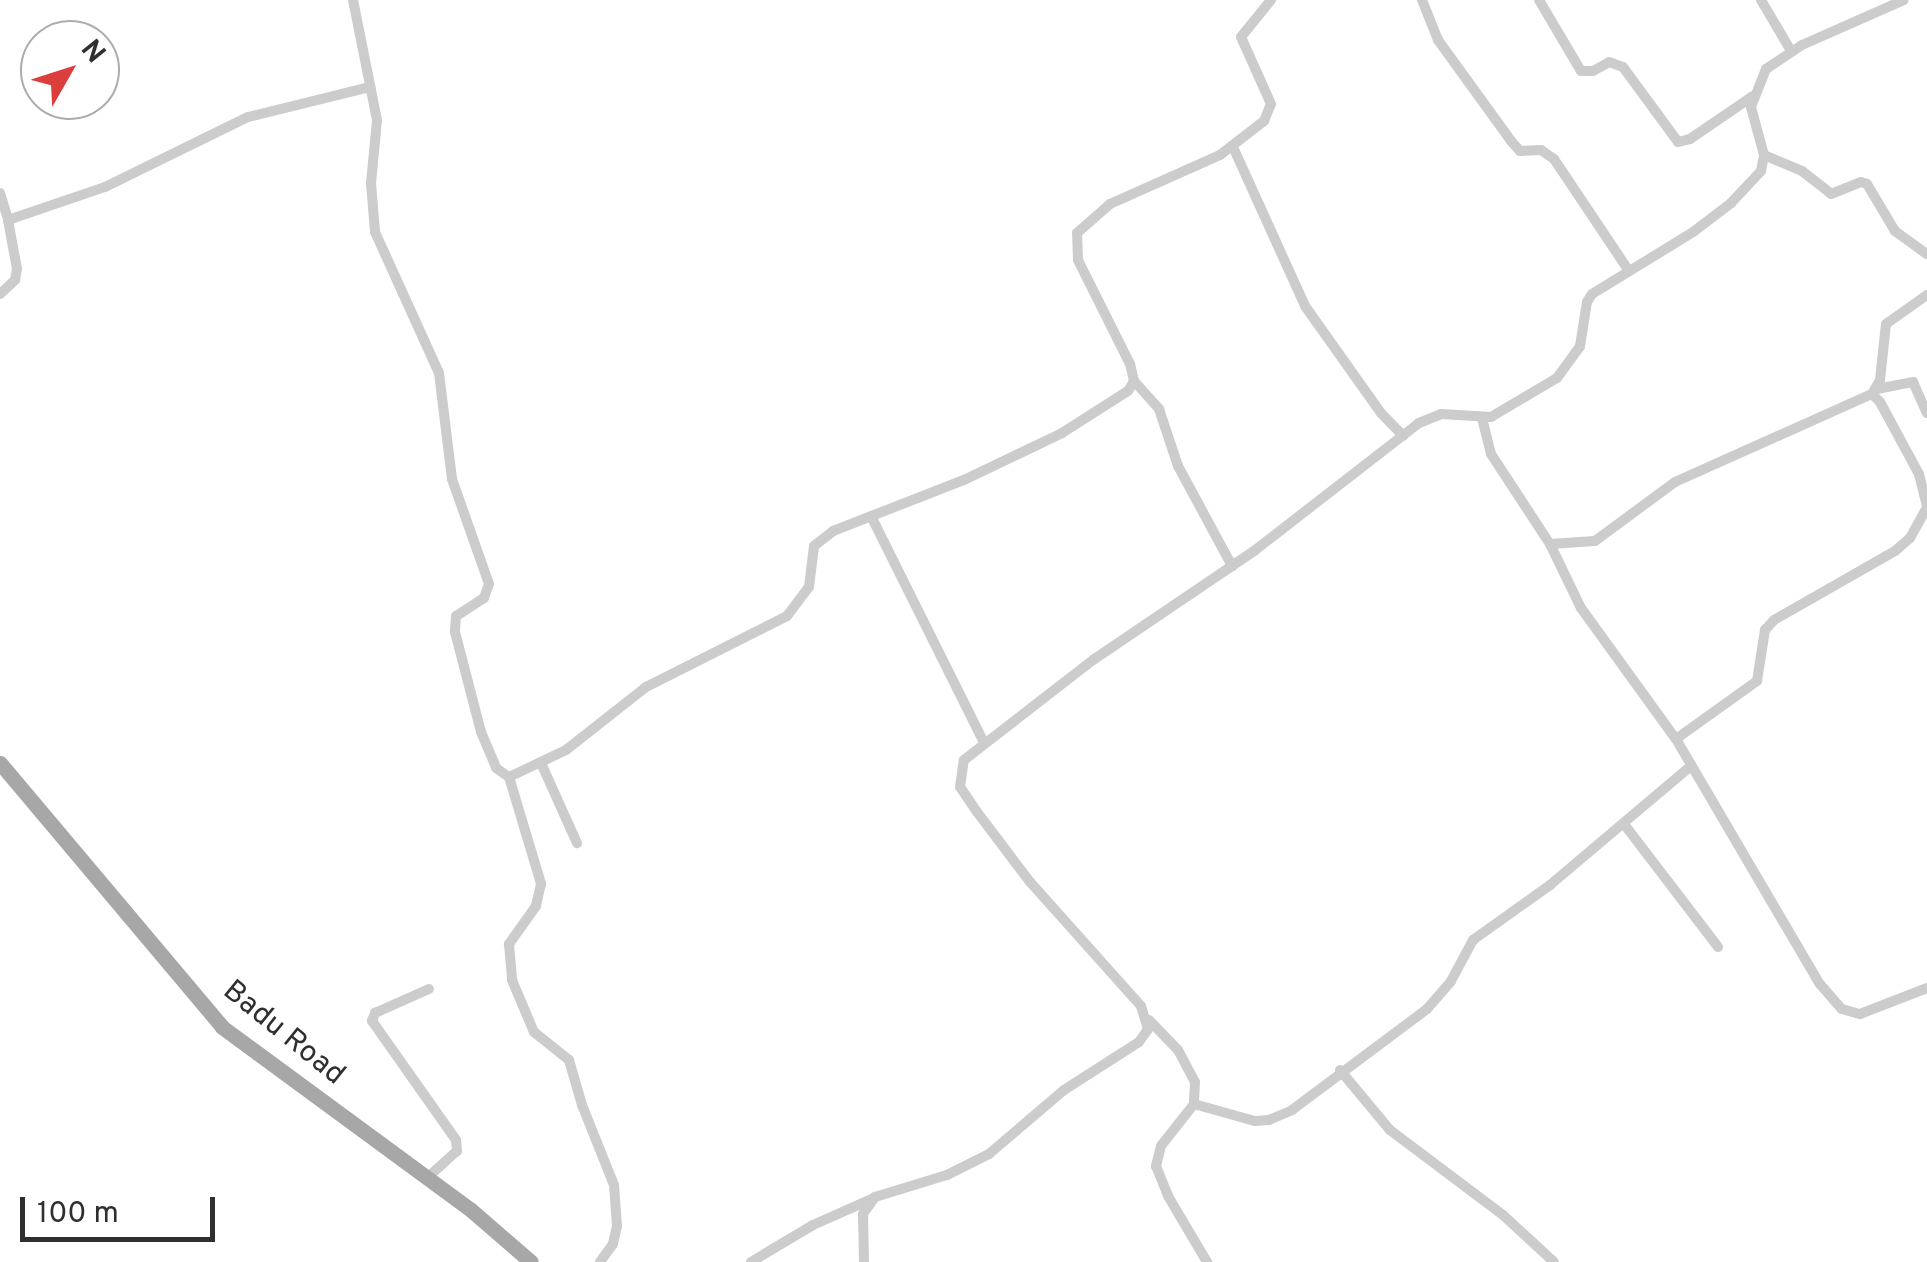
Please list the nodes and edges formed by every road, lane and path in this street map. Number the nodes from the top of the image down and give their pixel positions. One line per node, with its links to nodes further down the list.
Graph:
1 (353, 0): 8 (street)
2 (1422, 0): 15 (street)
3 (1539, 0): 9 (street)
4 (1761, 0): 7 (street)
5 (1904, 0): 7 (street)
6 (1274, 1): 10 (street)
7 (1790, 52): 9 (street)
8 (370, 86): 13 (street); 32 (street)
9 (1753, 96): 11 (street)
10 (1233, 147): 18 (street); 22 (street)
11 (1764, 156): 14 (street); 15 (street)
12 (0, 192): 13 (street)
13 (8, 220): 16 (street)
14 (1927, 254)
15 (1629, 272): 21 (street)
16 (0, 294)
17 (1927, 295): 19 (street)
18 (1134, 381): 24 (street); 26 (street)
19 (1874, 392): 20 (street); 23 (street); 25 (street)
20 (1927, 413)
21 (1482, 418): 22 (street); 25 (street)
22 (1403, 436): 26 (street)
23 (1927, 507): 27 (street)
24 (871, 516): 28 (street); 30 (street)
25 (1550, 544): 27 (street)
26 (1232, 566): 28 (street)
27 (1676, 738): 31 (street)
28 (983, 741): 38 (street)
29 (0, 763): 41 (main road, Badu Road)
30 (541, 763): 32 (street); 34 (street)
31 (1691, 766): 33 (street); 36 (street)
32 (509, 777): 44 (street)
33 (1624, 824): 35 (street); 39 (street)
34 (577, 843)
35 (1718, 947)
36 (1927, 988)
37 (429, 989): 41 (street)
38 (1149, 1020): 40 (street); 42 (street)
39 (1340, 1070): 40 (street); 48 (street)
40 (1194, 1104): 47 (street)
41 (428, 1177): 43 (main road, Badu Road)
42 (874, 1197): 45 (street); 46 (street)
43 (531, 1262)
44 (600, 1262)
45 (752, 1262)
46 (864, 1262)
47 (1206, 1262)
48 (1554, 1262)

